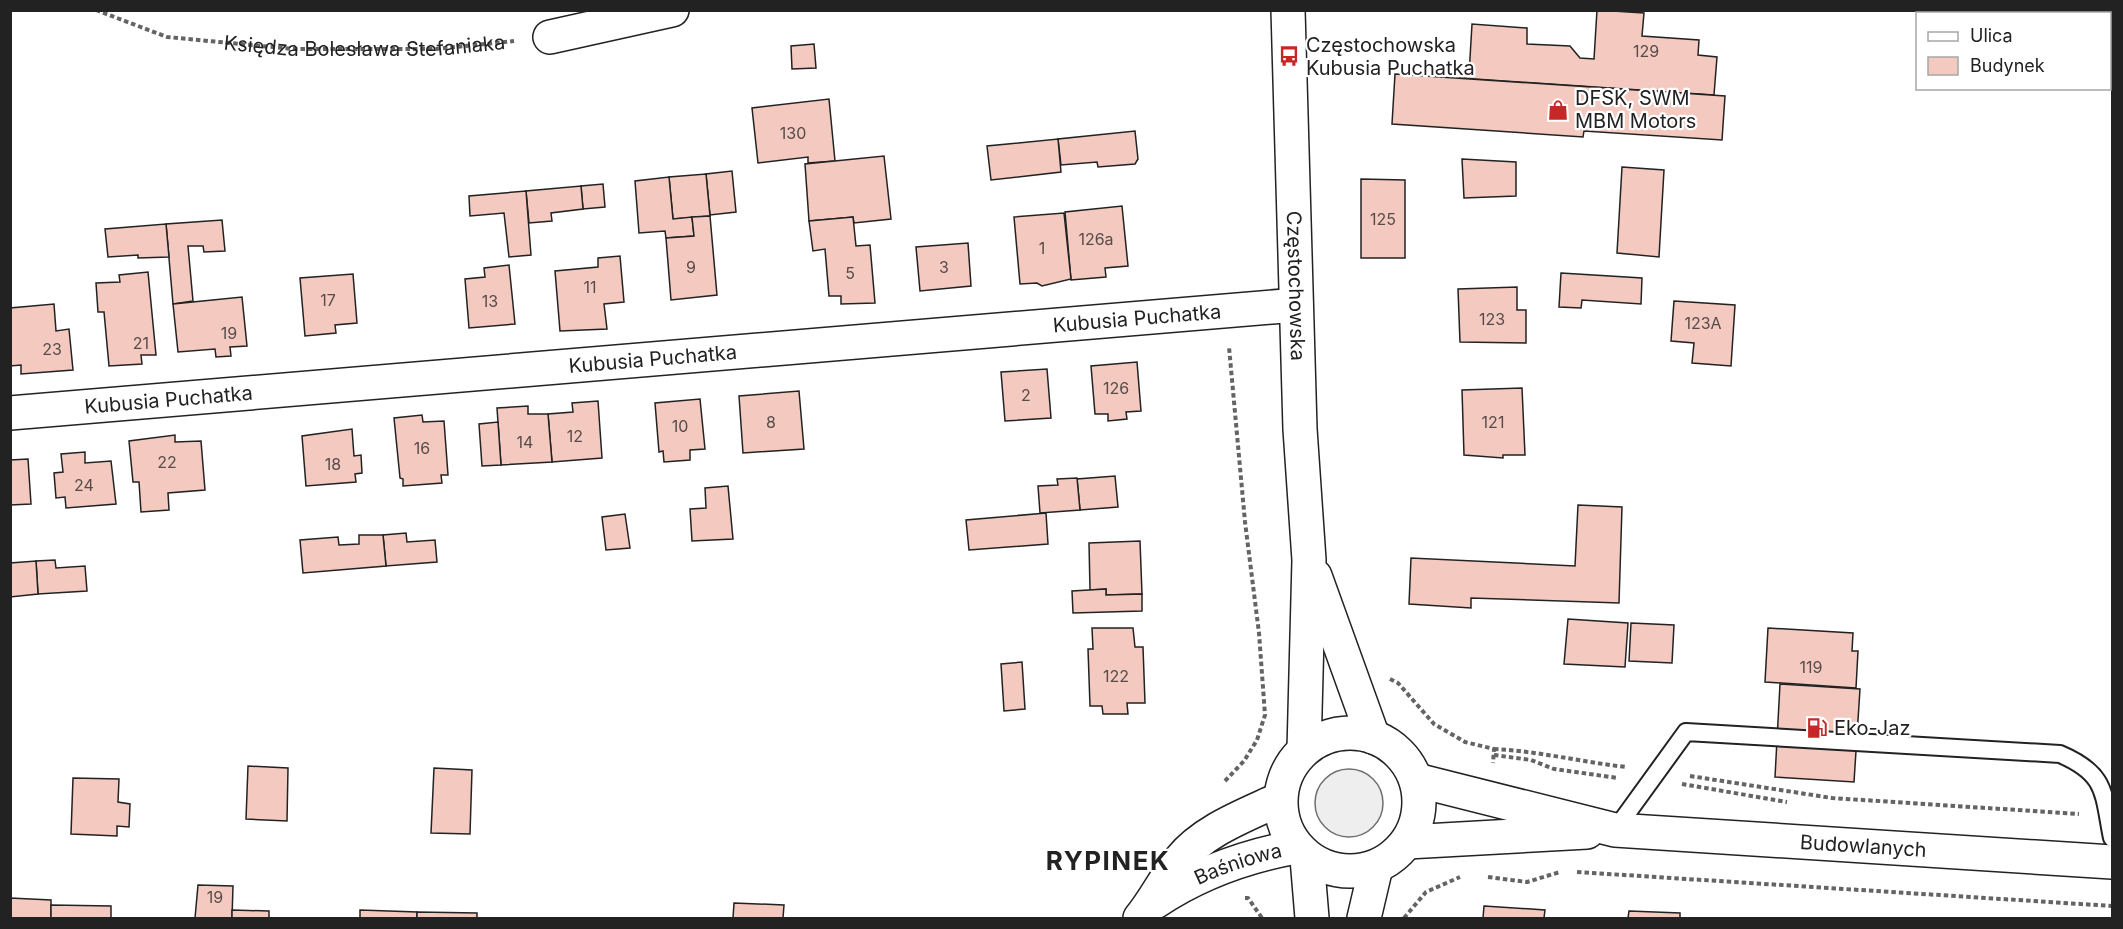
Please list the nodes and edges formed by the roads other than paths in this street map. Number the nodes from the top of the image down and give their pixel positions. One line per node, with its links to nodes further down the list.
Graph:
1 (672, 10): 3 (street)
2 (1288, 10): 4 (street, Częstochowska)
3 (550, 37)
4 (1296, 305): 5 (street, Kubusia Puchatka); 6 (street, Częstochowska)
5 (10, 413)
6 (1309, 560): 7 (street, Częstochowska); 8 (street, Częstochowska)
7 (1373, 737): 8 (street); 9 (street)
8 (1304, 750): 10 (street)
9 (1416, 780): 11 (street, Budowlanych); 13 (street)
10 (1280, 799): 14 (street); 17 (street, Baśniowa)
11 (1616, 830): 12 (lane); 13 (street, Budowlanych); 15 (street, Budowlanych)
12 (2112, 838)
13 (1407, 842): 16 (street)
14 (1301, 853): 16 (street); 17 (street, Baśniowa); 18 (street)
15 (2112, 862)
16 (1376, 867): 19 (street)
17 (1146, 912)
18 (1312, 918)
19 (1364, 918)

